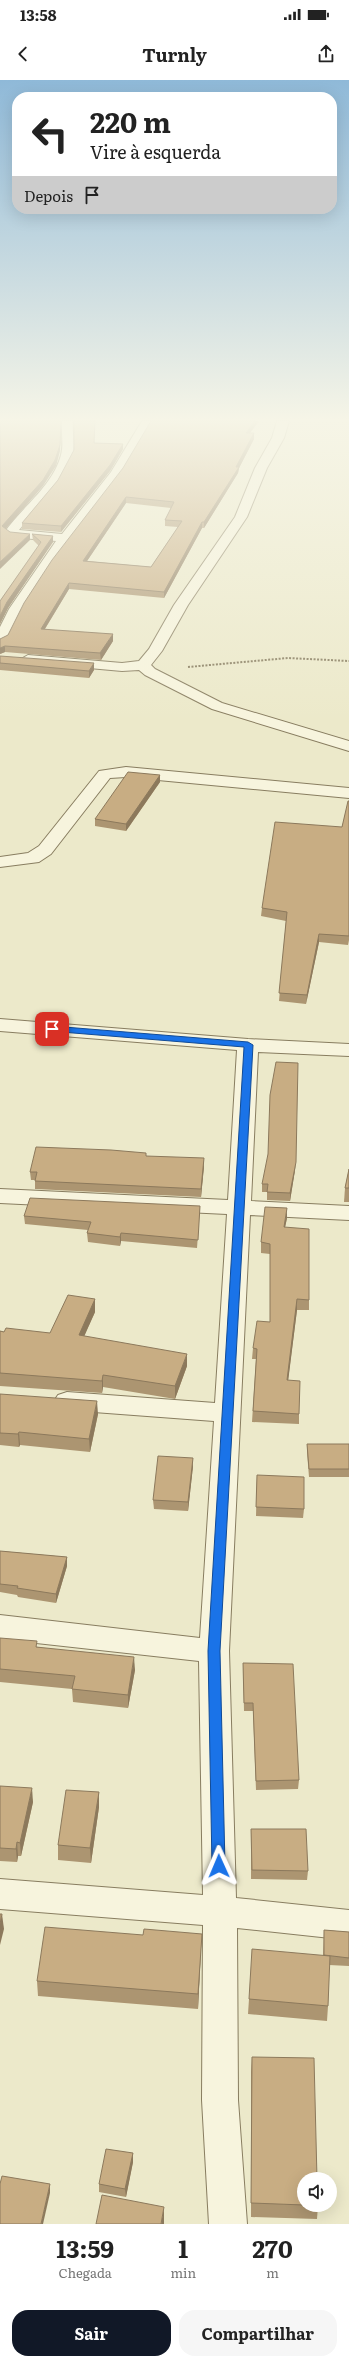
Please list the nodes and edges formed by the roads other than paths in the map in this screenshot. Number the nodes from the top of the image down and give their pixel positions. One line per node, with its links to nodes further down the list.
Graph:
1 (18, 521): 4 (street)
2 (77, 521): 5 (street)
3 (238, 521): 8 (street)
4 (5, 536): 5 (street)
5 (63, 538): 6 (street)
6 (0, 641)
7 (13, 659): 8 (street)
8 (146, 668): 9 (street)
9 (349, 746)
10 (349, 793): 11 (street)
11 (0, 862)
12 (2, 1027): 13 (street)
13 (248, 1045): 14 (street); 16 (street)
14 (349, 1050)
15 (0, 1196): 16 (street)
16 (240, 1206): 17 (street); 19 (street)
17 (349, 1213)
18 (47, 1399): 19 (street)
19 (227, 1414): 21 (street)
20 (0, 1626): 21 (street)
21 (214, 1651): 23 (street)
22 (0, 1894): 23 (street)
23 (220, 1911): 24 (street); 25 (street)
24 (349, 1925)
25 (228, 2224)

